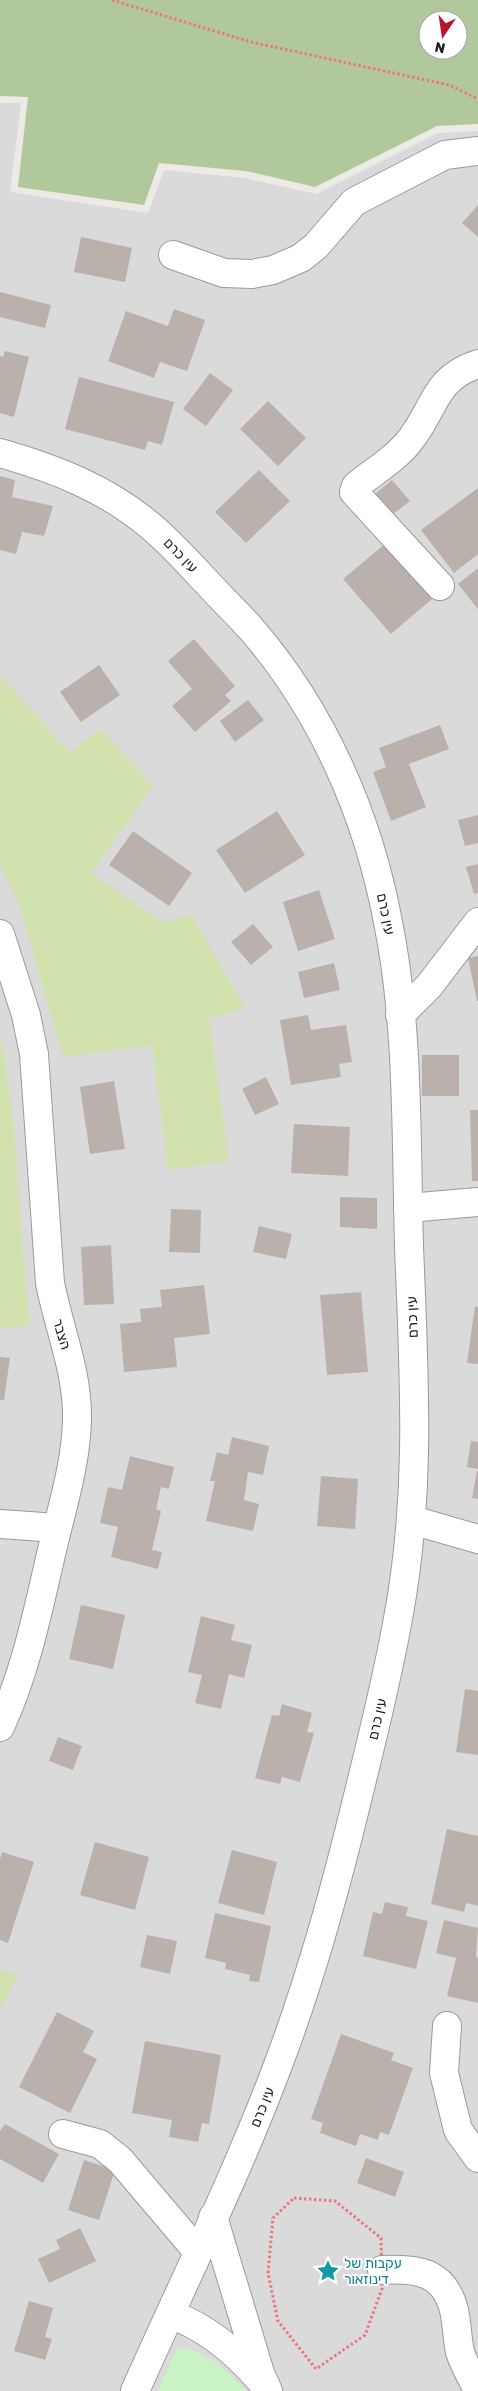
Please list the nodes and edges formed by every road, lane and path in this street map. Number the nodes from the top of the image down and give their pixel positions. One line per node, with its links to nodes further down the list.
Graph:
1 (112, 0): 2 (path)
2 (478, 99)
3 (478, 151): 4 (street)
4 (173, 255)
5 (478, 364): 7 (street)
6 (0, 453): 10 (street, עין כרם)
7 (440, 586)
8 (478, 922): 10 (street)
9 (0, 934): 15 (street, הצבר)
10 (400, 1016): 12 (street, עין כרם)
11 (478, 1202): 12 (street)
12 (408, 1208): 13 (street, עין כרם)
13 (412, 1520): 16 (street); 21 (street, עין כרם)
14 (0, 1524): 15 (street)
15 (58, 1528): 17 (street, הצבר)
16 (478, 1539)
17 (0, 1727)
18 (447, 2026): 20 (street)
19 (63, 2134): 22 (street)
20 (478, 2158)
21 (213, 2217): 22 (street, עין כרם); 27 (street)
22 (198, 2252): 24 (street, עין כרם)
23 (382, 2270): 23 (path); 25 (street)
24 (170, 2314): 26 (street, עין כרם); 27 (street)
25 (478, 2390)
26 (135, 2391)
27 (268, 2391)

